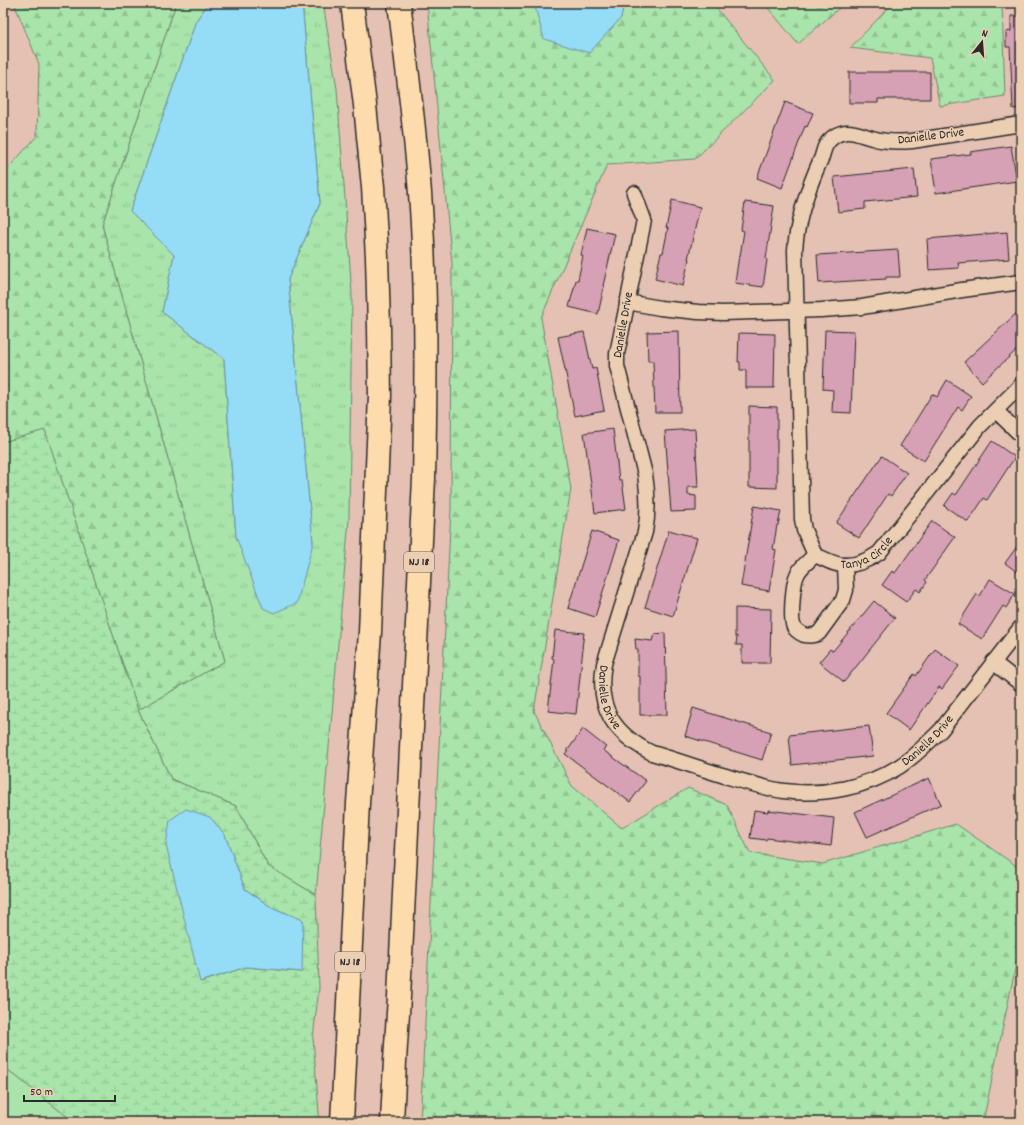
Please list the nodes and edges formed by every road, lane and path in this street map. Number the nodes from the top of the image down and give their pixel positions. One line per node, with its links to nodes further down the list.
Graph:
1 (352, 3): 17 (highway, NJ 18)
2 (399, 3): 16 (highway, NJ 18)
3 (1021, 124): 7 (street, Danielle Drive)
4 (634, 193): 6 (street, Danielle Drive)
5 (1021, 282): 7 (street)
6 (627, 302): 7 (street); 14 (street, Danielle Drive)
7 (797, 311): 11 (street, Tanya Circle)
8 (1021, 385): 9 (street, Tanya Circle)
9 (996, 410): 10 (street); 12 (street, Tanya Circle)
10 (1021, 435)
11 (815, 555): 12 (street, Tanya Circle); 12 (street)
12 (846, 565)
13 (1021, 627): 14 (street, Danielle Drive)
14 (994, 662): 15 (street)
15 (1021, 684)
16 (399, 997): 18 (highway, NJ 18); 19 (highway)
17 (342, 1122)
18 (392, 1122)
19 (401, 1122)

